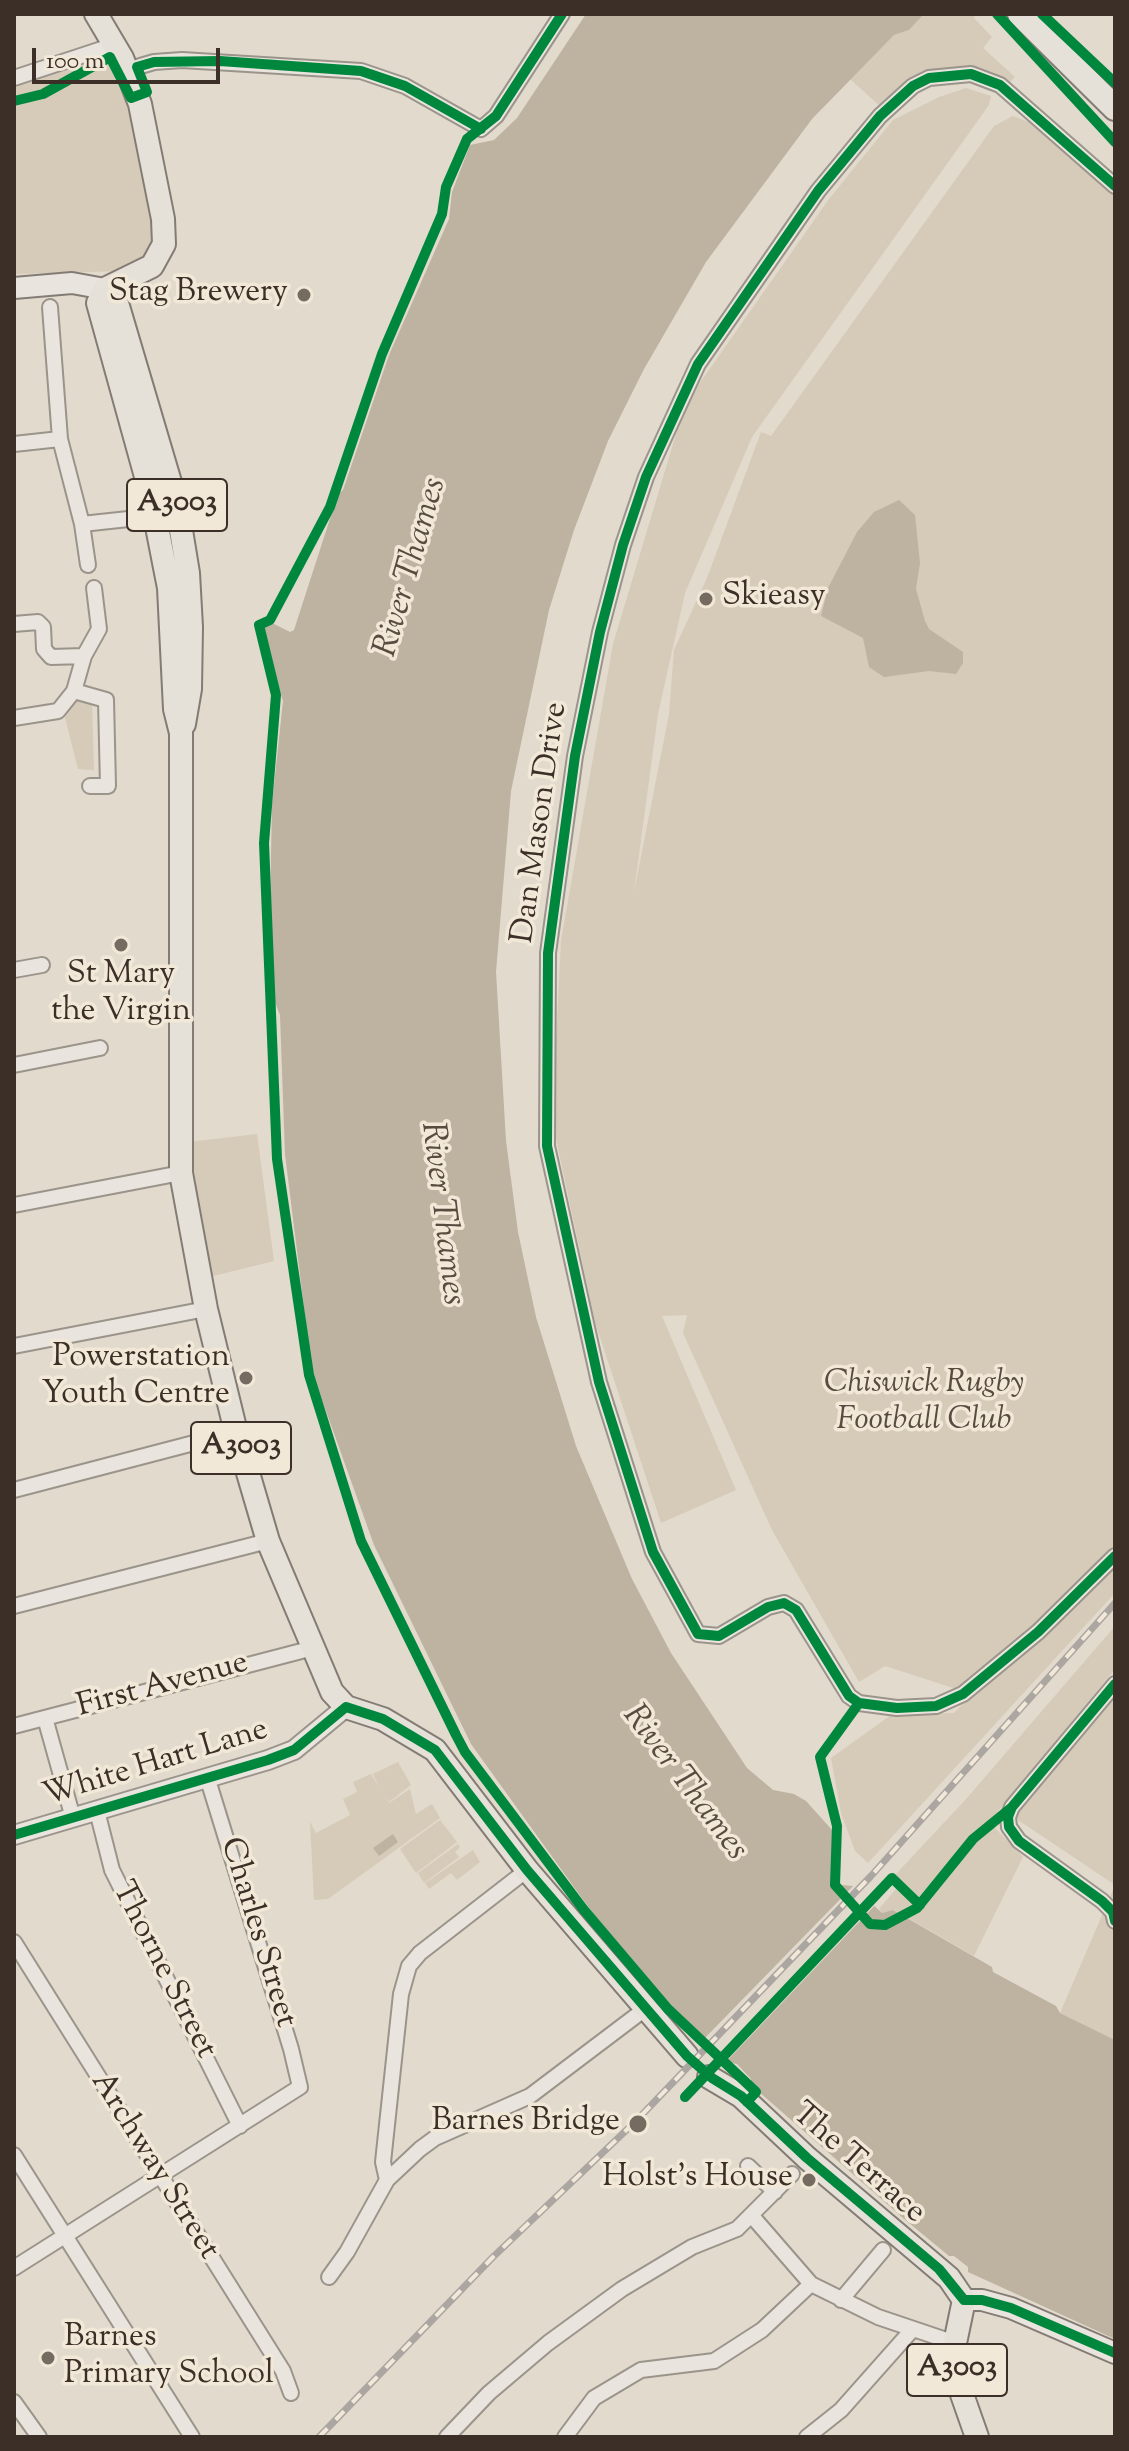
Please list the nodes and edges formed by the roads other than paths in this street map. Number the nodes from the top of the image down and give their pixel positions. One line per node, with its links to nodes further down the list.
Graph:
1 (96, 14): 4 (main road)
2 (562, 14): 5 (street)
3 (1025, 19): 7 (highway)
4 (114, 45): 5 (main road); 6 (street)
5 (127, 70): 10 (main road)
6 (14, 78)
7 (1115, 108)
8 (1115, 186): 34 (street, Dan Mason Drive)
9 (14, 288): 10 (main road)
10 (105, 289): 14 (main road, A3003)
11 (50, 307): 12 (street)
12 (60, 439): 13 (street); 15 (street)
13 (14, 444)
14 (167, 513): 15 (street); 27 (main road, A3003)
15 (82, 524): 16 (street)
16 (88, 565)
17 (94, 588): 19 (street)
18 (14, 624): 19 (street)
19 (84, 656): 20 (street)
20 (74, 691): 21 (street); 22 (street)
21 (14, 718)
22 (90, 786)
23 (42, 965): 24 (street)
24 (14, 970)
25 (100, 1048): 26 (street)
26 (14, 1065)
27 (181, 1173): 28 (street); 29 (main road, A3003)
28 (14, 1205)
29 (206, 1309): 30 (street); 31 (main road, A3003)
30 (14, 1346)
31 (236, 1432): 32 (street); 33 (main road, A3003)
32 (14, 1490)
33 (268, 1541): 35 (street); 36 (main road, A3003)
34 (1115, 1556)
35 (14, 1606)
36 (313, 1648): 38 (main road, A3003); 39 (street, First Avenue)
37 (1115, 1684): 46 (street)
38 (346, 1707): 41 (street, White Hart Lane); 45 (main road)
39 (45, 1718): 40 (street, First Avenue); 43 (street)
40 (14, 1726)
41 (208, 1780): 42 (street, White Hart Lane); 51 (street, Charles Street)
42 (97, 1811): 43 (street, White Hart Lane); 51 (street, Thorne Street)
43 (73, 1818): 44 (street, White Hart Lane)
44 (14, 1835)
45 (527, 1870): 48 (main road); 56 (street)
46 (1115, 1921)
47 (14, 1942): 55 (street, Archway Street)
48 (645, 2009): 49 (main road); 56 (street)
49 (687, 2056)
50 (709, 2077): 65 (main road, The Terrace / A3003)
51 (240, 2126): 55 (street)
52 (14, 2155): 59 (street)
53 (748, 2166): 57 (street)
54 (792, 2174): 57 (street)
55 (158, 2177): 59 (street); 69 (street, Archway Street)
56 (387, 2180): 62 (street)
57 (775, 2192): 58 (street)
58 (752, 2216): 63 (street); 72 (street)
59 (66, 2237): 61 (street); 73 (street)
60 (883, 2250): 64 (street)
61 (14, 2268)
62 (329, 2277)
63 (811, 2284): 64 (street); 74 (street)
64 (841, 2300): 66 (street)
65 (964, 2300): 67 (main road, A3003); 68 (main road)
66 (912, 2330): 67 (street); 75 (street)
67 (955, 2343): 76 (main road, A3003)
68 (1115, 2353)
69 (291, 2393)
70 (14, 2402): 71 (street)
71 (33, 2435)
72 (450, 2436)
73 (192, 2437)
74 (565, 2437)
75 (807, 2437)
76 (977, 2437)

